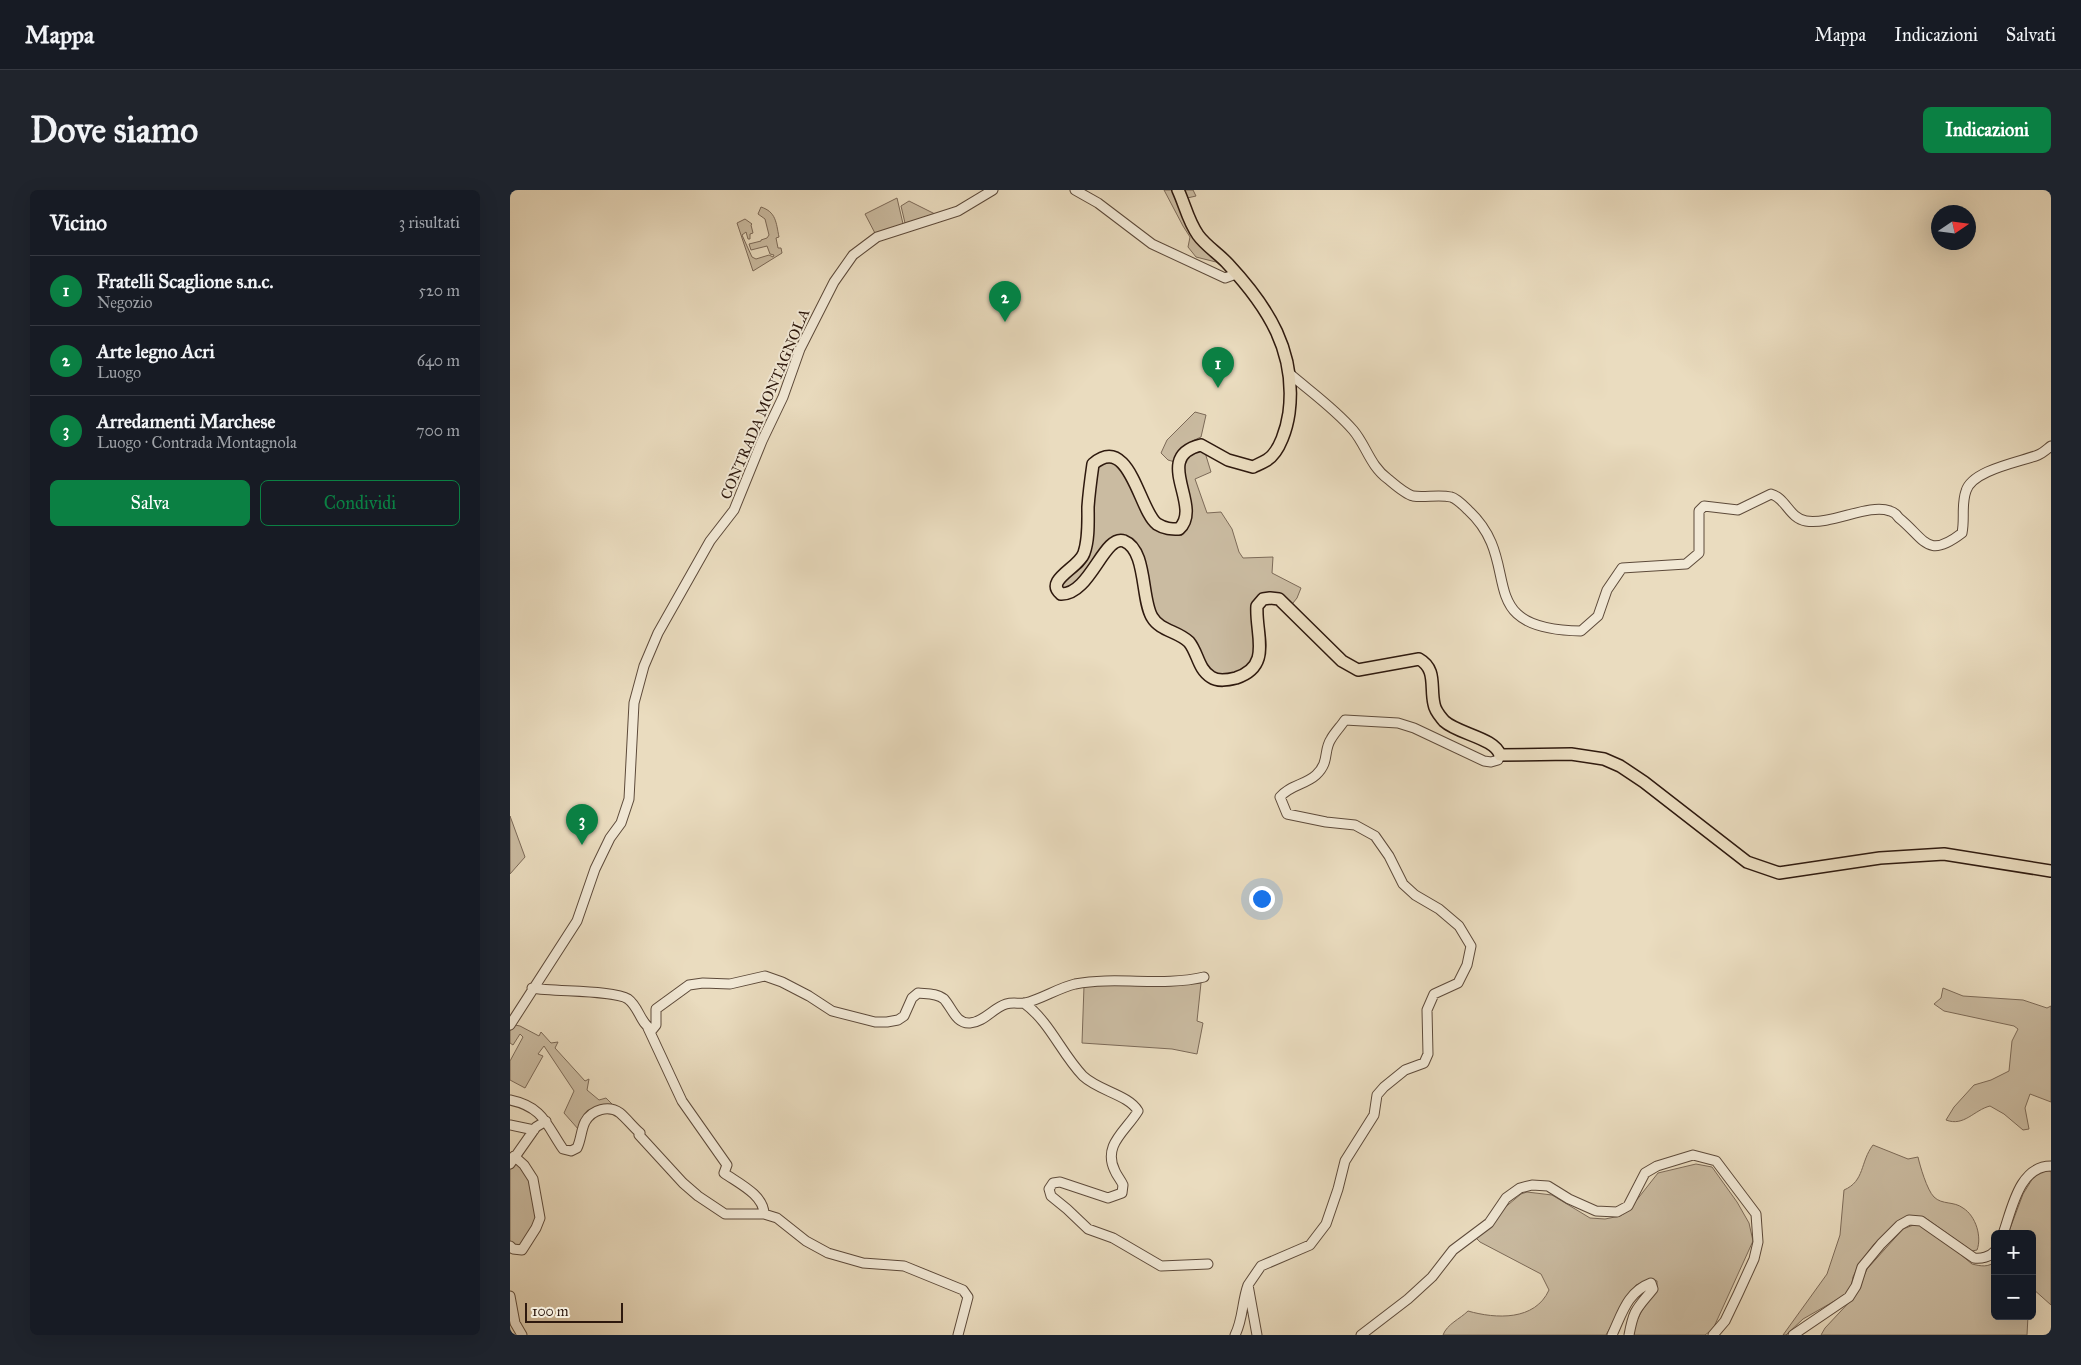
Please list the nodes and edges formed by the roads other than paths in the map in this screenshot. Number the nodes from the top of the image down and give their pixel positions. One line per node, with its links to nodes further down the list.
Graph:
1 (993, 190): 10 (street, CONTRADA MONTAGNOLA)
2 (1075, 190): 4 (street)
3 (1178, 190): 4 (main road)
4 (1236, 274): 5 (main road)
5 (1290, 374): 6 (street); 7 (main road)
6 (2051, 446)
7 (1500, 755): 8 (main road); 25 (street)
8 (2051, 871)
9 (1204, 978): 11 (street)
10 (532, 988): 12 (street, CONTRADA MONTAGNOLA); 13 (street)
11 (1024, 1003): 13 (street); 24 (street)
12 (510, 1025)
13 (648, 1028): 20 (street)
14 (510, 1100): 15 (street)
15 (546, 1121): 17 (street); 20 (street)
16 (510, 1125): 17 (street)
17 (534, 1130): 18 (street)
18 (512, 1156): 22 (street)
19 (2051, 1166): 21 (street)
20 (764, 1214): 28 (street)
21 (2004, 1230)
22 (510, 1246)
23 (1991, 1255): 35 (street)
24 (1208, 1264)
25 (1248, 1285): 29 (street); 30 (street)
26 (510, 1296): 27 (street)
27 (522, 1335)
28 (958, 1335)
29 (1235, 1335)
30 (1257, 1335)
31 (1362, 1335): 34 (street)
32 (1612, 1335): 33 (street)
33 (1629, 1335)
34 (1713, 1335)
35 (1793, 1335)

